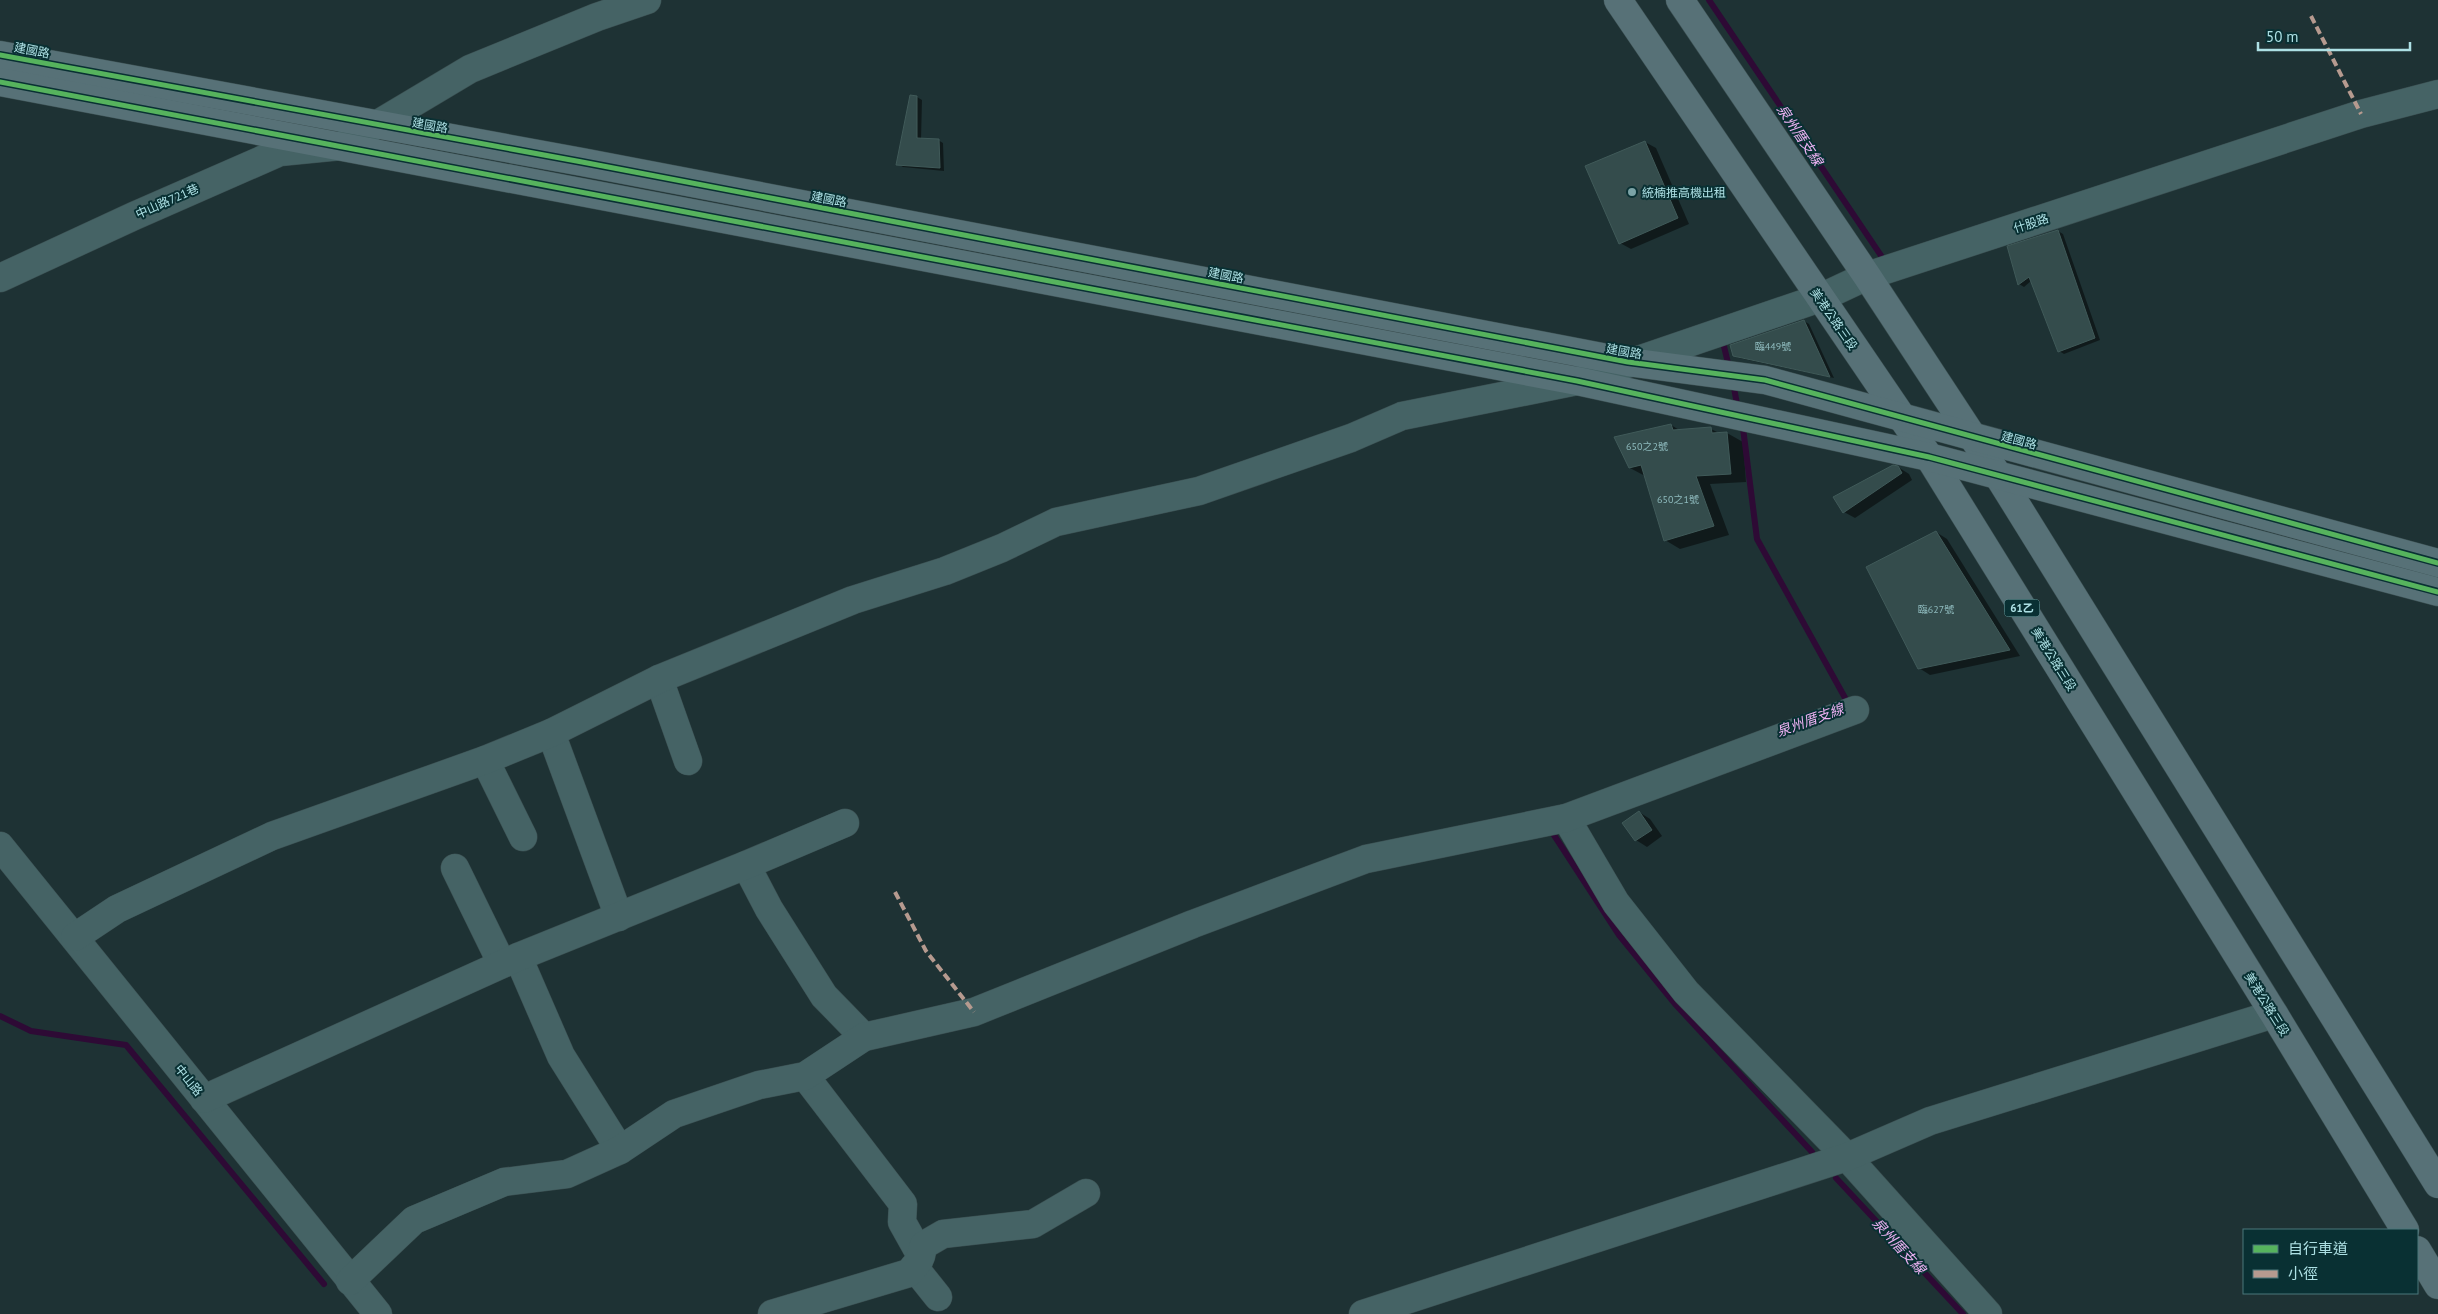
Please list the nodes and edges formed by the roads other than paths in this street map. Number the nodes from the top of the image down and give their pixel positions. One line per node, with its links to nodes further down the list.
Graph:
1 (647, 0): 7 (street)
2 (1618, 0): 11 (main road, 美港公路三段 / 61乙)
3 (1680, 0): 9 (main road)
4 (0, 55): 7 (main road, 建國路)
5 (0, 82): 8 (main road)
6 (2438, 94): 9 (street, 什股路)
7 (375, 125): 8 (street); 12 (main road, 建國路)
8 (341, 146): 10 (street, 中山路721巷); 13 (main road)
9 (1867, 276): 11 (street, 什股路); 15 (main road)
10 (0, 278)
11 (1820, 298): 12 (street, 什股路); 14 (main road, 美港公路三段 / 61乙)
12 (1628, 362): 13 (street, 什股路); 14 (main road, 建國路)
13 (1577, 381): 16 (main road); 20 (street, 什股路)
14 (1903, 419): 15 (main road, 建國路); 16 (main road, 美港公路三段 / 61乙)
15 (1974, 438): 17 (main road); 18 (main road, 建國路)
16 (1929, 457): 17 (main road); 34 (main road, 美港公路三段 / 61乙)
17 (1999, 477): 19 (main road); 40 (main road)
18 (2438, 563)
19 (2438, 592)
20 (659, 679): 22 (street, 什股路); 24 (street)
21 (1855, 710): 25 (street)
22 (551, 733): 23 (street, 什股路); 31 (street)
23 (485, 760): 27 (street); 32 (street, 什股路)
24 (688, 761)
25 (1566, 818): 35 (street); 39 (street)
26 (845, 823): 29 (street)
27 (523, 837)
28 (0, 846): 32 (street, 中山路)
29 (746, 866): 31 (street); 35 (street)
30 (455, 868): 33 (street)
31 (619, 916): 33 (street)
32 (76, 937): 37 (street, 中山路)
33 (510, 961): 37 (street); 38 (street)
34 (2274, 1014): 39 (street); 42 (main road, 美港公路三段 / 61乙)
35 (864, 1037): 36 (street)
36 (805, 1076): 38 (street); 44 (street)
37 (204, 1099): 45 (street, 中山路)
38 (620, 1150): 45 (street)
39 (1847, 1157): 50 (street); 51 (street)
40 (2438, 1184)
41 (1086, 1193): 44 (street)
42 (2404, 1229)
43 (2418, 1252): 46 (main road)
44 (918, 1261): 47 (street); 49 (street)
45 (350, 1281): 48 (street, 中山路)
46 (2438, 1285)
47 (938, 1297)
48 (378, 1314)
49 (772, 1314)
50 (1362, 1314)
51 (1988, 1314)

